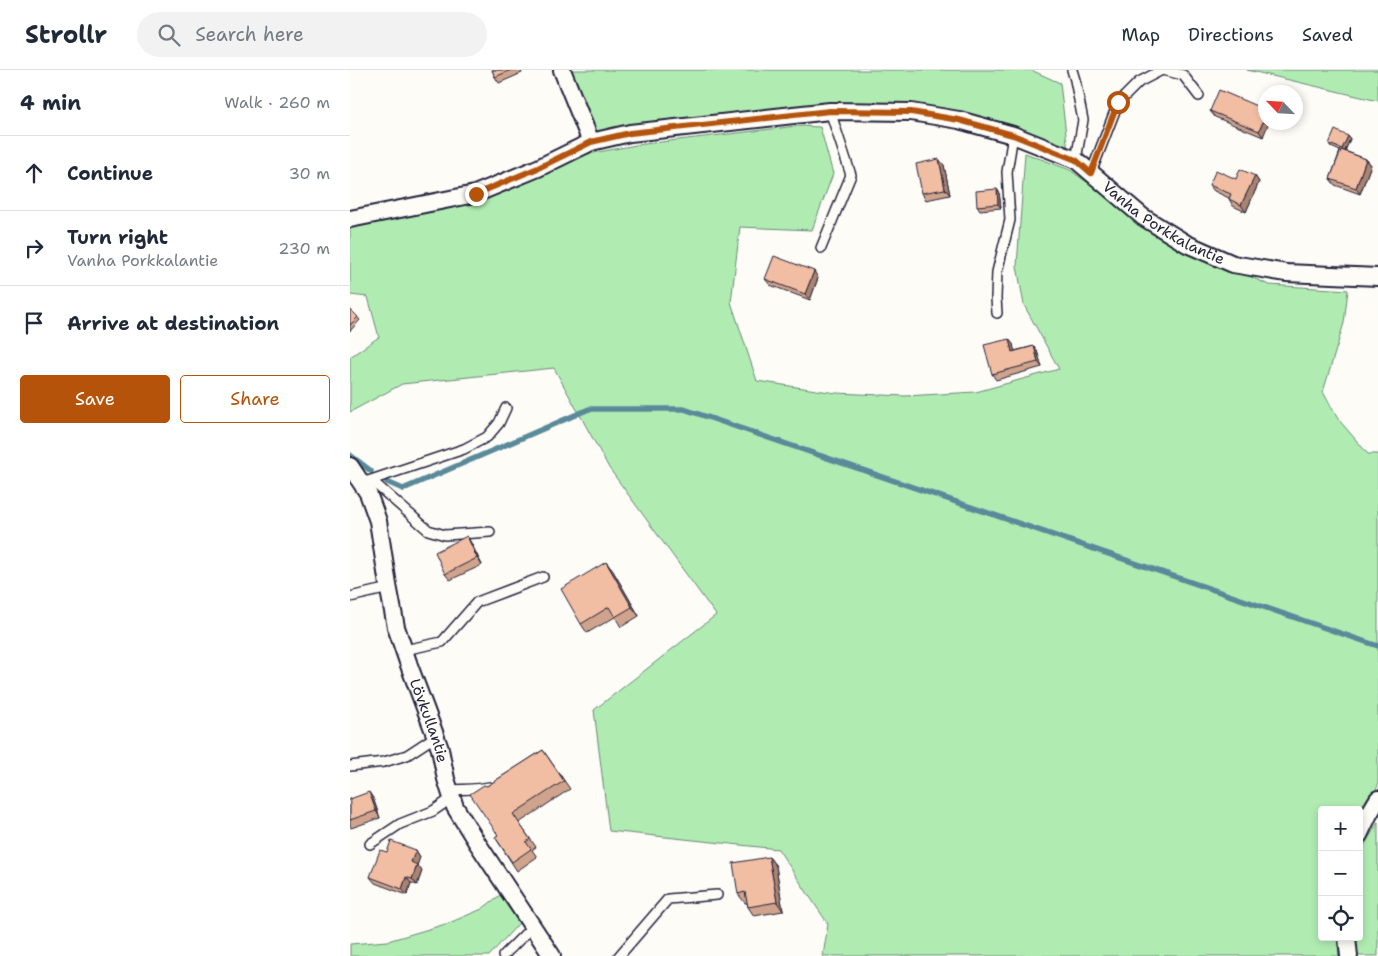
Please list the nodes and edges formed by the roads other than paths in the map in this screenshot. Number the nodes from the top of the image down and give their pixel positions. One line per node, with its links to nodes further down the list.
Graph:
1 (562, 70): 6 (street)
2 (1072, 70): 7 (lane)
3 (1200, 96): 8 (lane)
4 (830, 111): 5 (street, Vanha Porkkalantie); 6 (street, Vanha Porkkalantie); 10 (lane)
5 (1013, 135): 7 (street, Vanha Porkkalantie); 12 (lane)
6 (591, 142): 9 (street, Vanha Porkkalantie)
7 (1076, 160): 8 (street, Vanha Porkkalantie)
8 (1091, 173): 11 (street, Vanha Porkkalantie)
9 (350, 219)
10 (820, 248)
11 (1378, 278)
12 (997, 313)
13 (506, 408): 15 (lane)
14 (350, 466): 15 (street, Lövkullantie)
15 (366, 482): 16 (lane); 18 (street, Lövkullantie)
16 (490, 532)
17 (543, 577): 20 (lane)
18 (389, 588): 19 (lane); 20 (street, Lövkullantie)
19 (350, 597)
20 (404, 650): 21 (street, Lövkullantie)
21 (436, 736): 22 (lane); 24 (street, Lövkullantie)
22 (350, 766)
23 (496, 785): 24 (lane)
24 (451, 794): 27 (lane); 29 (street, Lövkullantie)
25 (1378, 799): 26 (street)
26 (1363, 827)
27 (370, 844)
28 (717, 895): 33 (lane)
29 (533, 926): 31 (lane); 32 (street, Lövkullantie)
30 (1347, 941): 34 (street)
31 (503, 956)
32 (552, 956)
33 (618, 956)
34 (1349, 956)

